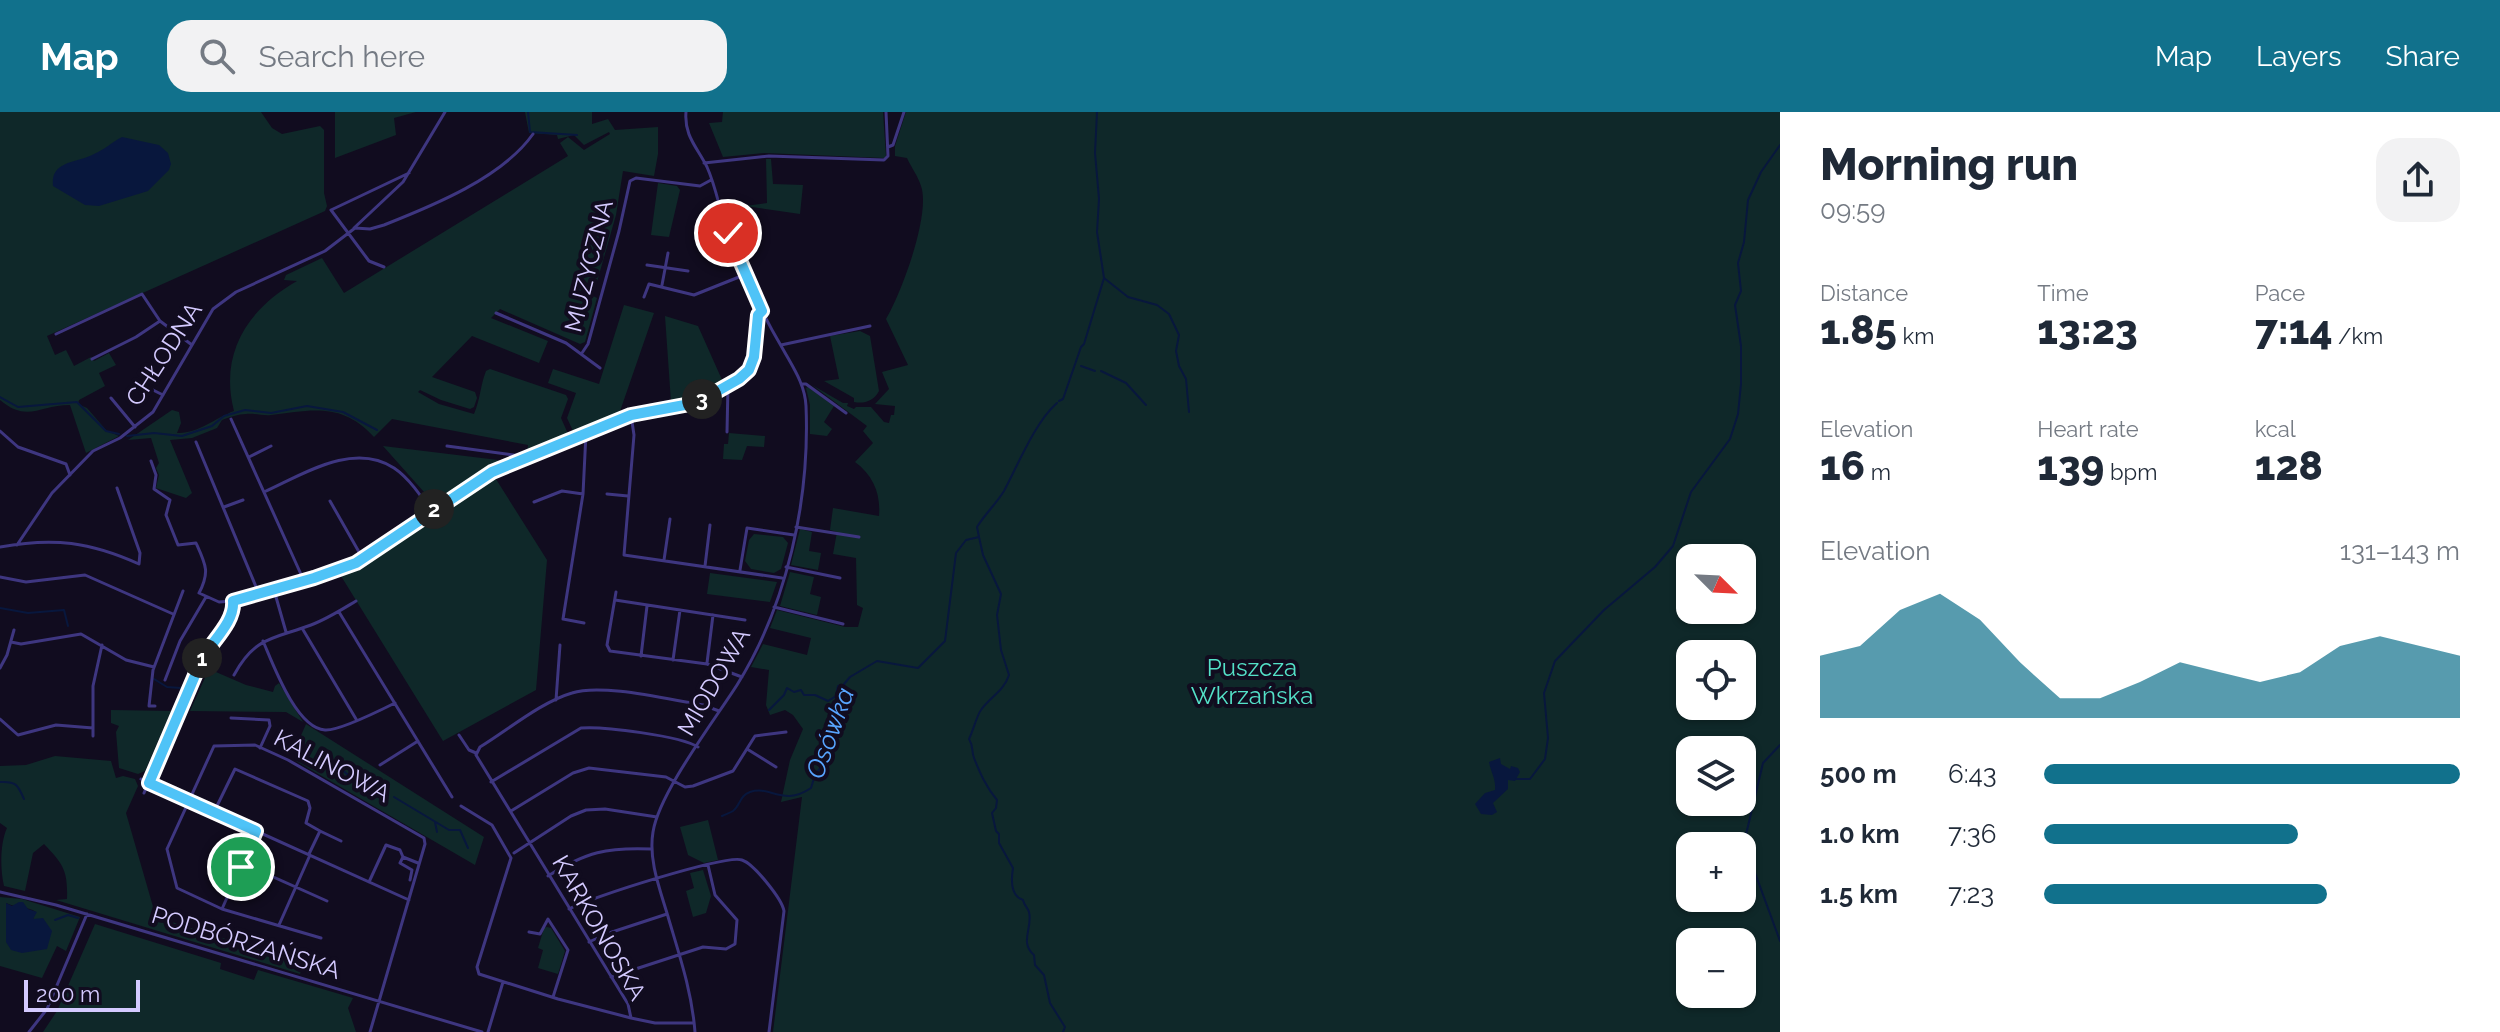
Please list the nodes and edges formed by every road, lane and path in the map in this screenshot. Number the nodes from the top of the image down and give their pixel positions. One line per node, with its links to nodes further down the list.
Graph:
1 (445, 112): 8 (street)
2 (686, 112): 7 (street, MIODOWA)
3 (886, 112): 6 (street)
4 (904, 112): 6 (street)
5 (533, 134): 10 (street)
6 (888, 147): 7 (street)
7 (704, 163): 9 (street, MIODOWA)
8 (409, 173): 10 (street); 10 (street)
9 (711, 180): 16 (street, MIODOWA); 26 (street, MUZYCZNA)
10 (348, 233): 13 (street); 24 (street, CHŁODNA)
11 (668, 253): 14 (street)
12 (647, 265): 14 (street)
13 (384, 267)
14 (665, 268): 15 (street); 17 (street)
15 (688, 271)
16 (747, 277): 17 (street); 19 (street, MIODOWA)
17 (662, 286): 18 (street)
18 (644, 297)
19 (762, 311): 25 (street, MIODOWA); 30 (street)
20 (496, 313): 26 (street)
21 (160, 321): 23 (street); 24 (street); 27 (street)
22 (870, 326): 25 (street)
23 (56, 334)
24 (192, 345): 32 (street, CHŁODNA)
25 (781, 345): 29 (street, MIODOWA)
26 (582, 353): 28 (street)
27 (92, 359)
28 (600, 368)
29 (802, 384): 34 (street); 60 (street, MIODOWA)
30 (728, 385): 35 (street); 39 (street)
31 (145, 386): 32 (street)
32 (163, 395): 37 (street, CHŁODNA)
33 (111, 398): 37 (street)
34 (846, 413)
35 (631, 415): 40 (street); 52 (street)
36 (231, 419): 44 (street)
37 (135, 427): 47 (street, CHŁODNA)
38 (0, 431): 47 (street)
39 (727, 432)
40 (586, 433): 45 (street); 50 (street)
41 (196, 442): 56 (street)
42 (271, 446): 44 (street)
43 (447, 446): 45 (street)
44 (249, 457): 49 (street)
45 (523, 460): 57 (street)
46 (151, 461): 78 (street)
47 (70, 475): 63 (street, CHŁODNA)
48 (117, 488): 63 (street)
49 (264, 492): 57 (street); 73 (street)
50 (583, 494): 55 (street); 89 (street)
51 (607, 494): 52 (street)
52 (628, 496): 66 (street)
53 (243, 500): 56 (street)
54 (330, 501): 65 (street)
55 (534, 502)
56 (223, 507): 77 (street)
57 (431, 511): 65 (street)
58 (670, 519): 66 (street)
59 (710, 525): 67 (street)
60 (796, 527): 61 (street, MIODOWA); 62 (street)
61 (794, 535): 68 (street, MIODOWA); 69 (street)
62 (859, 537)
63 (17, 545): 64 (street)
64 (0, 547)
65 (363, 559): 73 (street)
66 (664, 560): 67 (street)
67 (705, 566): 69 (street)
68 (786, 567): 71 (street, MIODOWA); 72 (street)
69 (740, 570): 71 (street)
70 (0, 577): 86 (street)
71 (783, 578): 83 (street, MIODOWA)
72 (840, 578)
73 (304, 581): 74 (street)
74 (274, 590): 77 (street); 93 (street)
75 (183, 591): 86 (street)
76 (616, 592): 79 (street)
77 (259, 594): 80 (street)
78 (206, 597): 80 (street); 104 (street)
79 (615, 600): 82 (street); 98 (street)
80 (233, 601): 129 (street)
81 (356, 601): 85 (street)
82 (647, 606): 84 (street); 98 (street)
83 (774, 607): 90 (street); 106 (street, MIODOWA)
84 (680, 610): 87 (street); 99 (street)
85 (339, 612): 91 (street); 109 (street)
86 (173, 614): 101 (street)
87 (713, 615): 88 (street); 100 (street)
88 (745, 620)
89 (584, 623)
90 (843, 624)
91 (302, 628): 93 (street); 114 (street)
92 (14, 630): 95 (street)
93 (286, 632): 94 (street)
94 (263, 641): 105 (street); 114 (street)
95 (11, 642): 96 (street); 102 (street)
96 (102, 645): 101 (street); 115 (street)
97 (560, 645): 108 (street)
98 (641, 656): 99 (street)
99 (673, 660): 100 (street)
100 (707, 664): 106 (street)
101 (154, 667): 110 (street)
102 (0, 668)
103 (162, 671): 104 (street)
104 (168, 673): 107 (street)
105 (234, 675)
106 (742, 677): 111 (street, MIODOWA)
107 (165, 680)
108 (556, 700): 111 (street); 123 (street)
109 (395, 703): 114 (street); 119 (street)
110 (155, 706)
111 (720, 711): 120 (street, MIODOWA)
112 (231, 718): 121 (street)
113 (0, 719): 115 (street)
114 (356, 719)
115 (93, 728): 118 (street)
116 (786, 732): 122 (street)
117 (459, 735): 123 (street, KARKONOSKA)
118 (93, 736)
119 (418, 741): 124 (street); 131 (street)
120 (698, 747): 127 (street); 128 (street, MIODOWA)
121 (260, 748): 132 (street, KALINOWA); 146 (street, KALINOWA)
122 (747, 749): 125 (street); 128 (street)
123 (476, 753): 127 (street, KARKONOSKA)
124 (380, 765)
125 (776, 767)
126 (141, 779): 129 (street)
127 (491, 782): 135 (street, KARKONOSKA)
128 (676, 782): 135 (street); 136 (street, MIODOWA)
129 (149, 783): 130 (street); 132 (street)
130 (144, 793)
131 (452, 797)
132 (188, 800): 134 (street); 156 (street)
133 (461, 806): 166 (street)
134 (214, 812): 137 (street); 138 (street)
135 (510, 812): 140 (street, KARKONOSKA)
136 (657, 817): 140 (street); 141 (street, MIODOWA)
137 (256, 831): 143 (street); 145 (street)
138 (320, 831): 139 (street); 143 (street)
139 (341, 841)
140 (528, 843): 142 (street); 148 (street, KARKONOSKA)
141 (652, 849): 148 (street); 149 (street, MIODOWA)
142 (514, 853)
143 (309, 855): 151 (street); 152 (street)
144 (403, 857): 146 (street); 150 (street); 151 (street)
145 (242, 863): 152 (street); 156 (street)
146 (420, 863): 154 (street)
147 (708, 865): 149 (street); 164 (street); 176 (street)
148 (548, 876): 157 (street, KARKONOSKA)
149 (657, 878): 157 (street); 159 (street, MIODOWA)
150 (410, 880)
151 (369, 882): 154 (street)
152 (296, 887): 155 (street); 160 (street)
153 (0, 892): 158 (street, PODBÓRZAŃSKA)
154 (409, 900): 168 (street)
155 (327, 901)
156 (222, 909): 160 (street)
157 (569, 909): 163 (street, KARKONOSKA)
158 (87, 914): 168 (street, PODBÓRZAŃSKA); 171 (street)
159 (667, 914): 163 (street); 164 (street, MIODOWA)
160 (279, 926): 162 (street)
161 (529, 932): 167 (street)
162 (321, 938)
163 (589, 942): 165 (street, KARKONOSKA)
164 (679, 954): 165 (street); 170 (street, MIODOWA)
165 (611, 977): 169 (street, KARKONOSKA)
166 (503, 982): 167 (street); 174 (street)
167 (553, 997): 169 (street)
168 (379, 1001): 172 (street); 173 (street, PODBÓRZAŃSKA)
169 (631, 1018): 170 (street, KARKONOSKA)
170 (694, 1023): 175 (street, MIODOWA)
171 (29, 1032)
172 (370, 1032)
173 (482, 1032)
174 (488, 1032)
175 (695, 1032)
176 (769, 1032)

